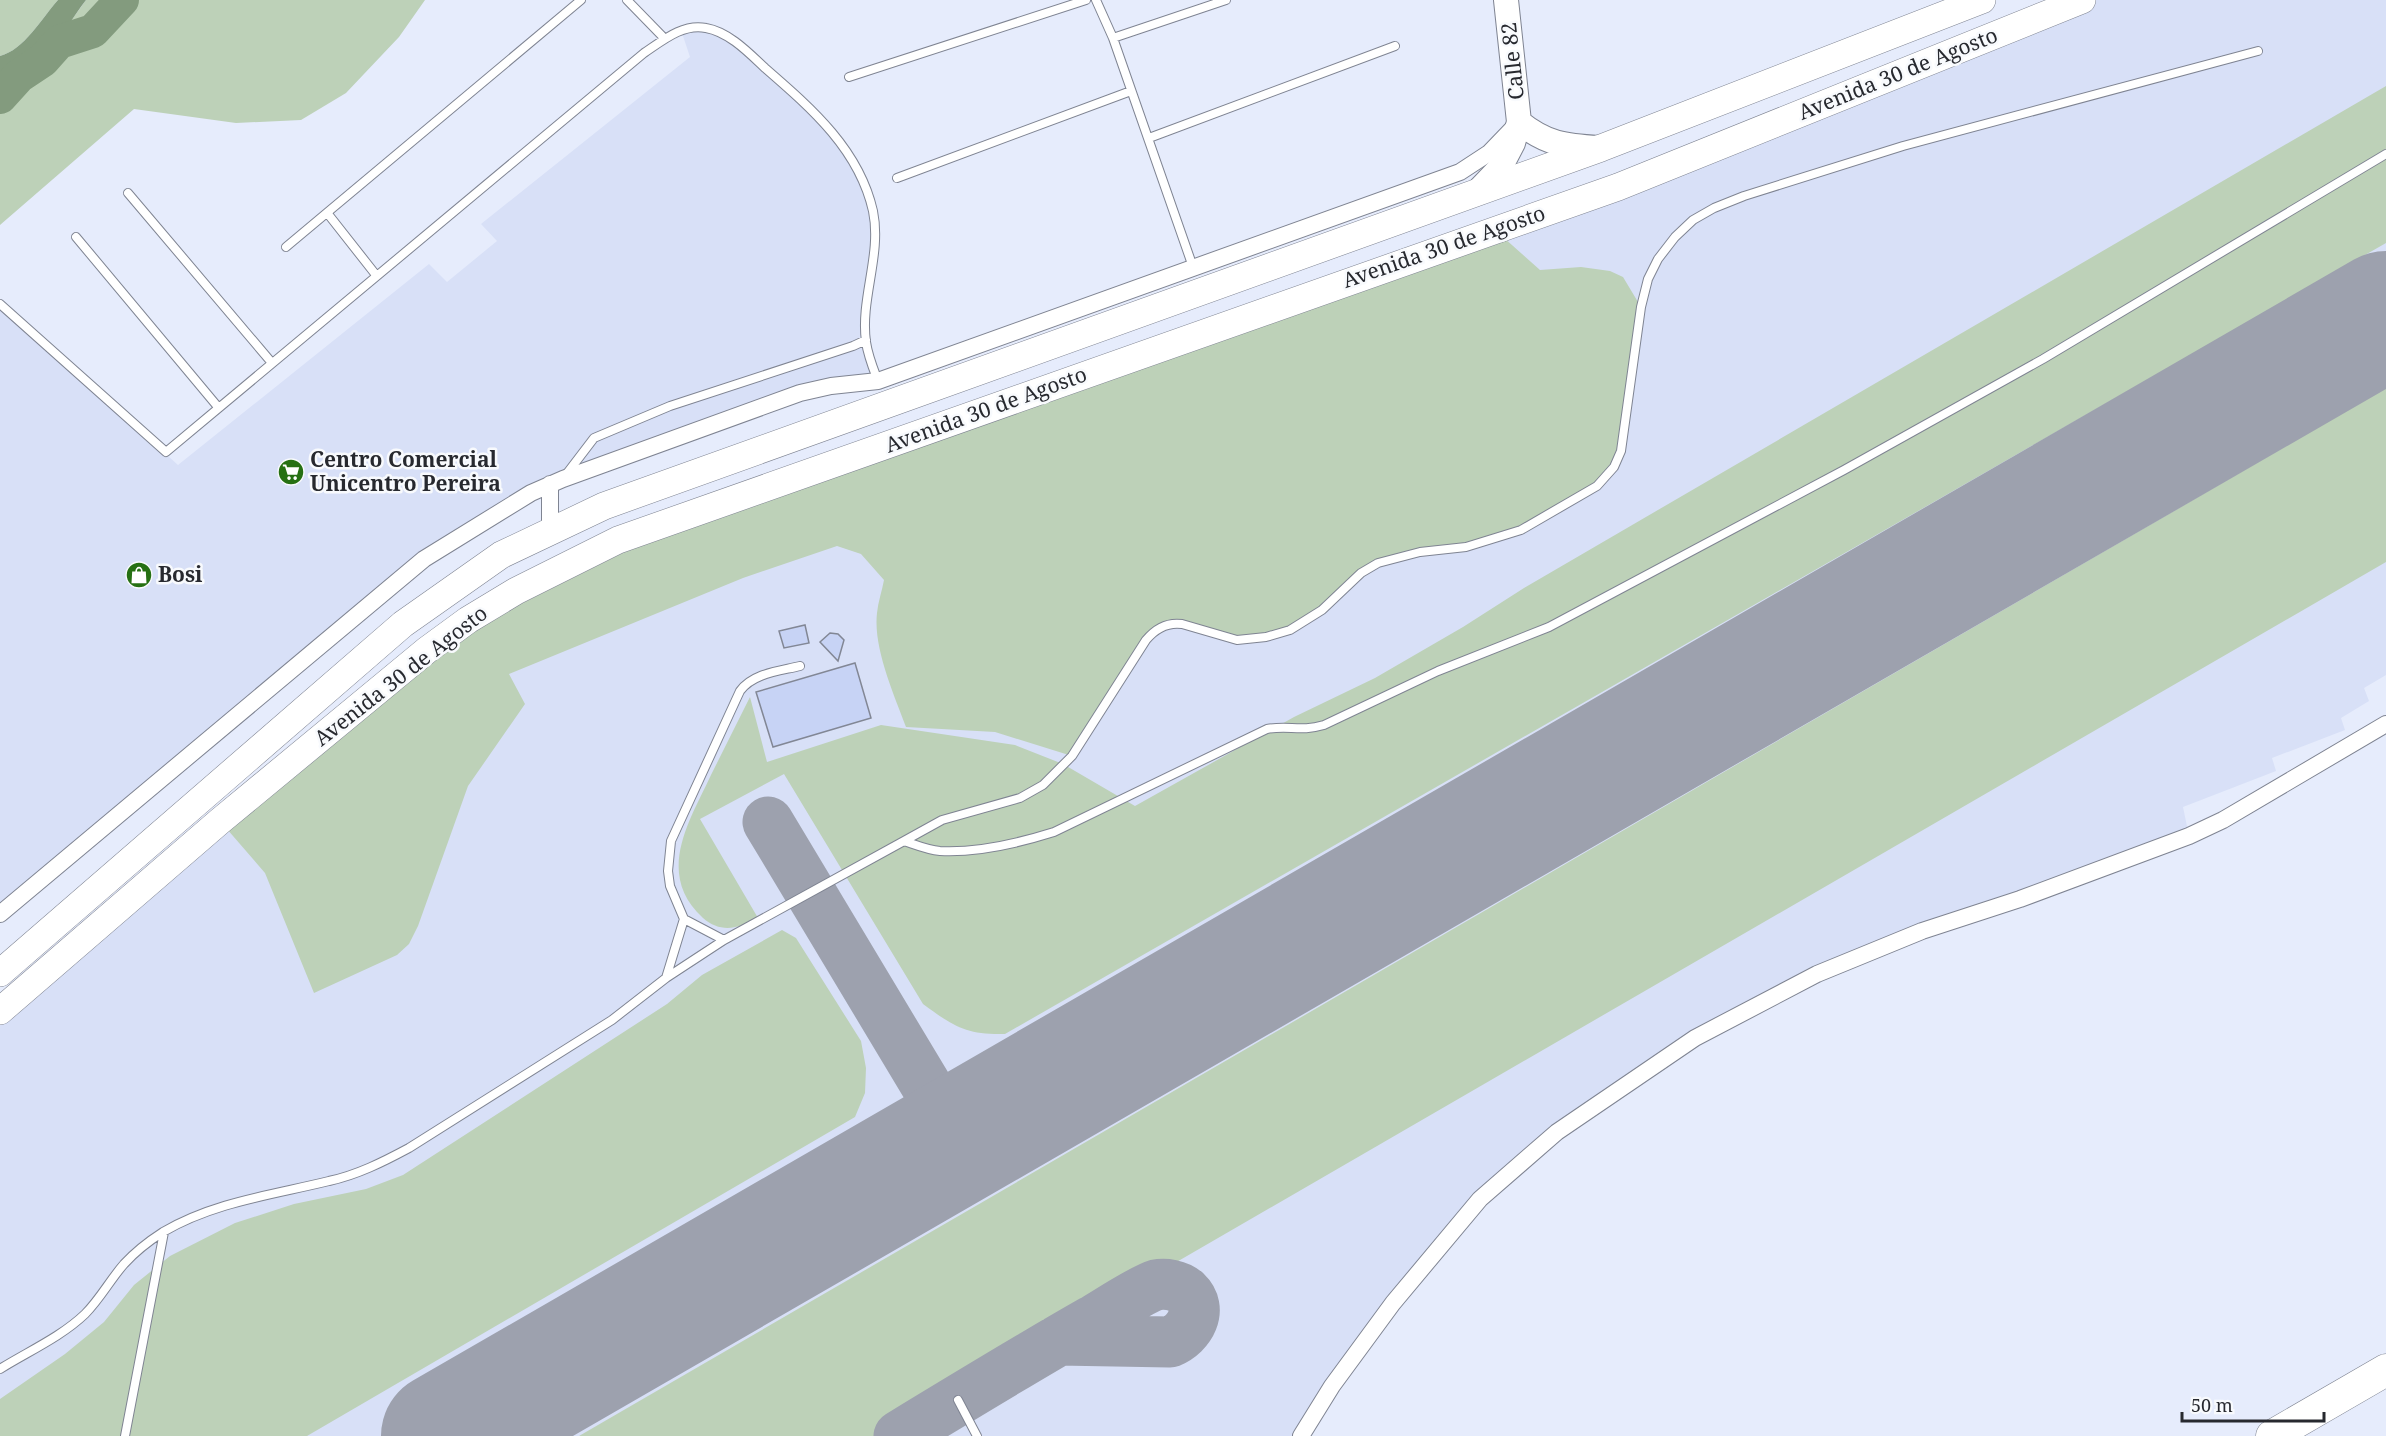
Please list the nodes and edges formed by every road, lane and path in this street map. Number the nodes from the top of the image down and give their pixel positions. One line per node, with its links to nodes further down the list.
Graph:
1 (581, 0): 22 (lane)
2 (627, 0): 10 (lane)
3 (1086, 0): 13 (lane)
4 (1096, 0): 9 (lane)
5 (1226, 0): 9 (lane)
6 (1506, 0): 15 (street, Calle 82)
7 (1982, 0): 17 (main road, Avenida 30 de Agosto)
8 (2082, 0): 42 (main road, Avenida 30 de Agosto)
9 (1113, 38): 14 (lane)
10 (665, 39): 26 (lane); 28 (lane)
11 (1395, 46): 16 (lane)
12 (2258, 51): 36 (lane)
13 (849, 77)
14 (1131, 91): 16 (lane); 19 (lane)
15 (1519, 122): 17 (street, Calle 82); 20 (street, Calle 82); 25 (street)
16 (1149, 138): 25 (lane)
17 (1601, 148): 20 (main road, Avenida 30 de Agosto)
18 (2386, 154): 36 (lane)
19 (897, 178)
20 (1477, 192): 30 (main road, Avenida 30 de Agosto)
21 (128, 194): 29 (lane)
22 (328, 214): 24 (lane); 26 (lane)
23 (76, 237): 31 (lane)
24 (286, 247)
25 (1193, 267): 30 (street)
26 (376, 275): 29 (lane)
27 (0, 304): 31 (lane)
28 (866, 340): 30 (lane); 32 (lane)
29 (272, 363): 31 (lane)
30 (884, 392): 32 (street); 33 (main road, Avenida 30 de Agosto)
31 (218, 407)
32 (556, 482): 33 (street); 37 (street)
33 (550, 530): 40 (main road, Avenida 30 de Agosto)
34 (800, 666): 38 (lane)
35 (2386, 724): 49 (street)
36 (904, 841): 39 (lane)
37 (0, 914)
38 (684, 919): 39 (lane); 41 (lane)
39 (724, 940): 41 (lane)
40 (0, 973)
41 (666, 978): 43 (lane)
42 (0, 1011)
43 (164, 1232): 44 (lane); 47 (lane)
44 (0, 1369)
45 (2386, 1370): 50 (highway)
46 (958, 1400): 48 (lane)
47 (125, 1436)
48 (977, 1436)
49 (1301, 1436)
50 (2272, 1436)

